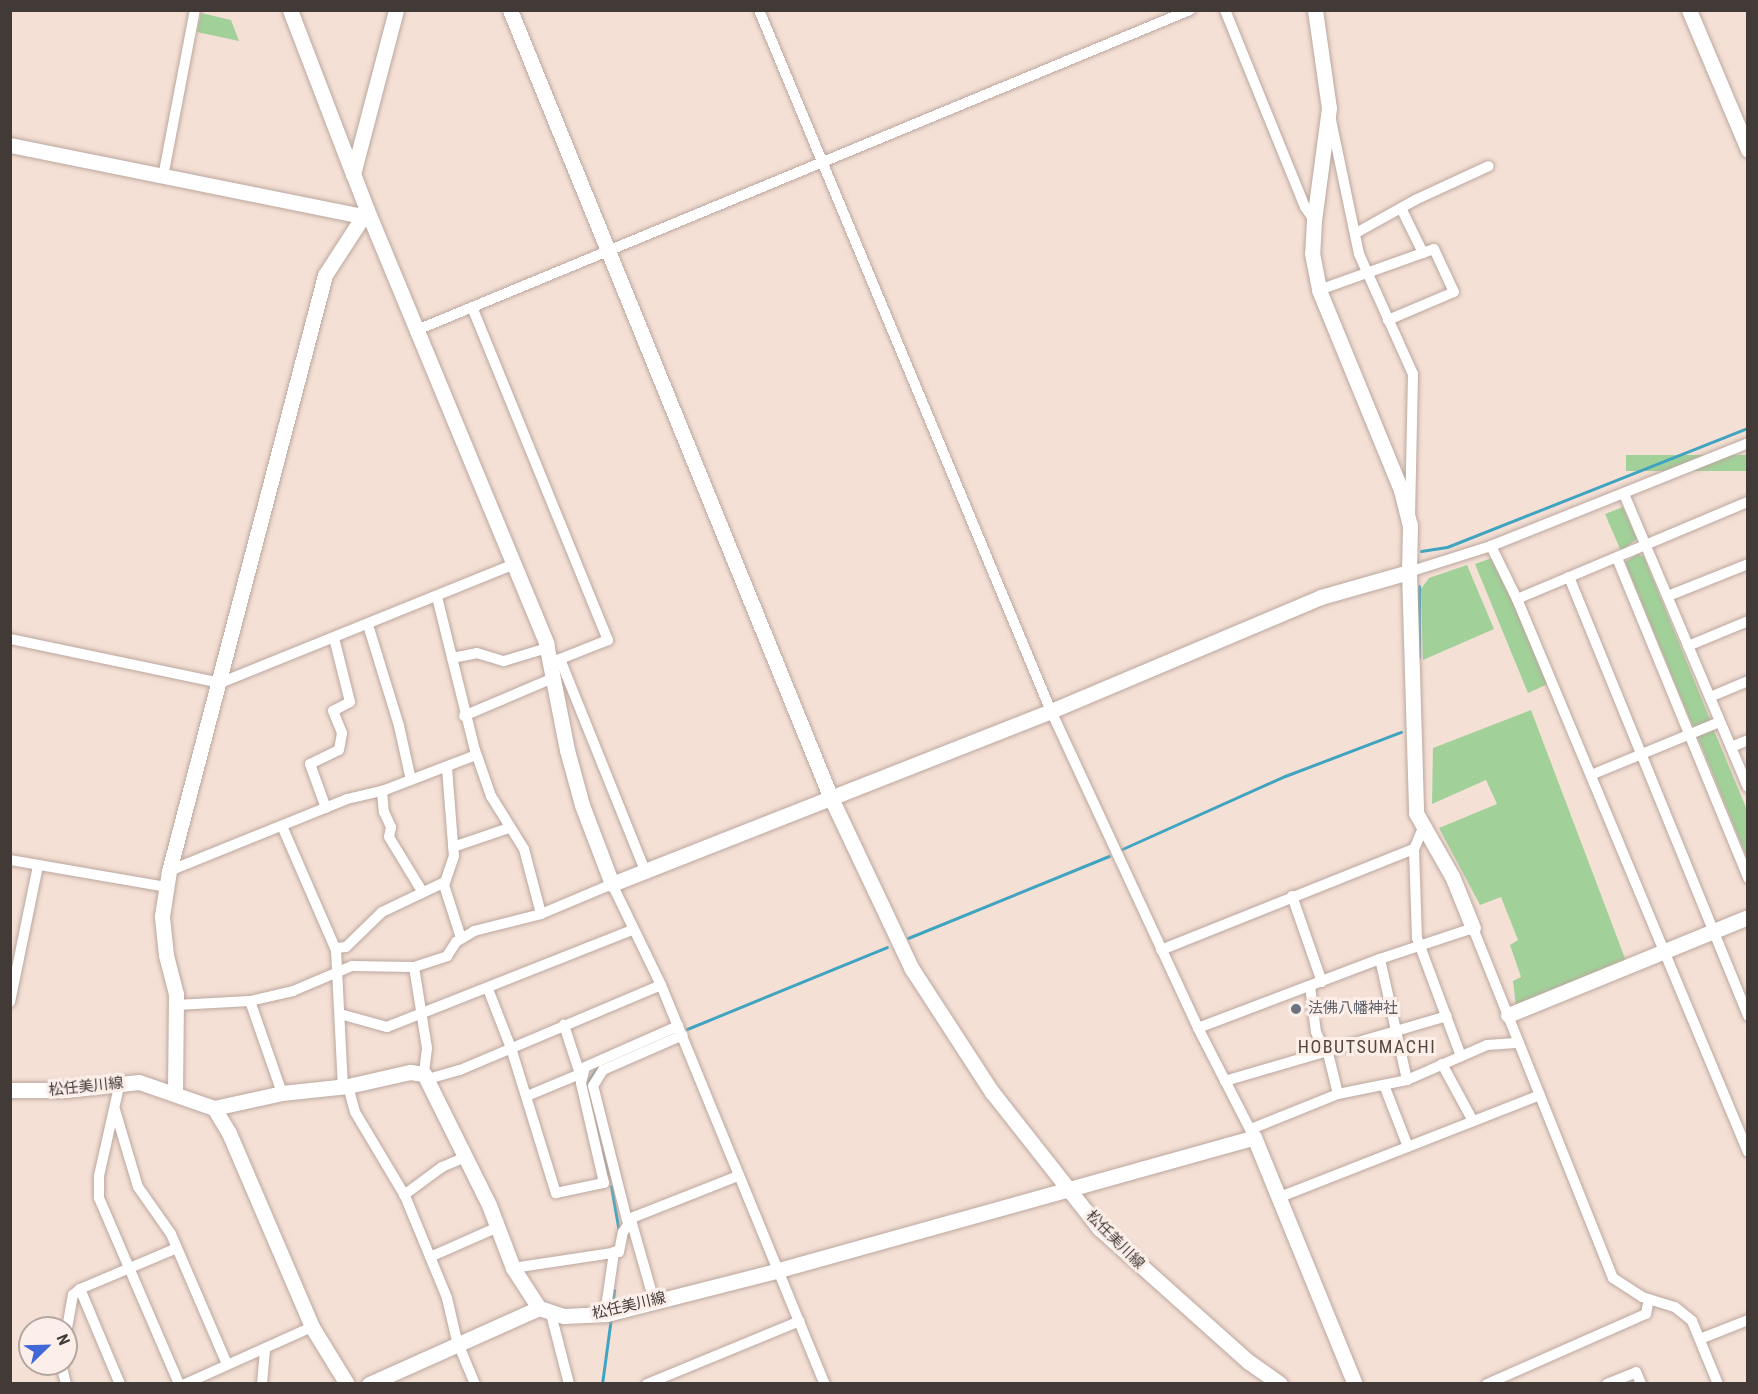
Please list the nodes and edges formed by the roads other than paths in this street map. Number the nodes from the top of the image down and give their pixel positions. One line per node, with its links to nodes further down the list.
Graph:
1 (195, 10): 16 (street)
2 (290, 10): 15 (street)
3 (396, 10): 15 (street)
4 (510, 10): 21 (street)
5 (759, 10): 13 (street)
6 (1191, 10): 13 (street)
7 (1225, 10): 19 (street)
8 (1315, 10): 10 (street)
9 (1689, 10): 12 (street)
10 (1329, 108): 19 (street); 20 (street)
11 (10, 145): 16 (street)
12 (1748, 150)
13 (823, 164): 21 (street); 52 (street)
14 (1489, 166): 17 (street)
15 (353, 174): 18 (street)
16 (163, 177): 18 (street)
17 (1401, 208): 20 (street); 22 (street)
18 (365, 213): 27 (street); 50 (street)
19 (1314, 220): 24 (street)
20 (1356, 233): 23 (street)
21 (608, 251): 25 (street); 65 (street)
22 (1423, 253): 23 (street); 26 (street)
23 (1366, 271): 24 (street); 26 (street)
24 (1318, 290): 31 (street)
25 (472, 307): 27 (street); 48 (street)
26 (1388, 320): 31 (street)
27 (417, 330): 35 (street)
28 (1748, 442): 29 (street)
29 (1624, 494): 32 (street); 33 (street)
30 (1748, 502): 33 (street)
31 (1410, 525): 37 (street)
32 (1491, 546): 37 (street); 41 (street)
33 (1648, 546): 34 (street); 39 (street)
34 (1617, 558): 38 (street); 55 (street)
35 (514, 564): 40 (street); 48 (street)
36 (1748, 564): 39 (street)
37 (1409, 572): 52 (street); 69 (street)
38 (1569, 578): 41 (street); 58 (street)
39 (1668, 596): 46 (street)
40 (437, 597): 43 (street); 47 (street)
41 (1517, 599): 61 (street)
42 (1748, 621): 46 (street)
43 (368, 625): 44 (street); 62 (street)
44 (334, 638): 50 (street); 66 (street)
45 (10, 639): 50 (street)
46 (1688, 646): 51 (street)
47 (452, 658): 48 (street); 53 (street)
48 (552, 662): 53 (street); 74 (street); 78 (street)
49 (1748, 681): 51 (street)
50 (220, 682): 75 (street)
51 (1710, 697): 54 (street)
52 (1051, 711): 65 (street); 90 (street)
53 (464, 717): 59 (street)
54 (1717, 723): 55 (street); 57 (street)
55 (1686, 735): 58 (street); 76 (street)
56 (1748, 740): 57 (street)
57 (1731, 747): 63 (street)
58 (1640, 754): 61 (street); 86 (street)
59 (476, 755): 60 (street); 68 (street)
60 (447, 768): 62 (street); 70 (street)
61 (1591, 775): 91 (street)
62 (411, 780): 64 (street)
63 (1748, 787)
64 (382, 791): 66 (street); 80 (street)
65 (831, 798): 74 (street); 139 (street)
66 (326, 808): 67 (street)
67 (282, 826): 75 (street); 88 (street)
68 (509, 828): 70 (street); 82 (street)
69 (1423, 828): 71 (street); 84 (street)
70 (453, 847): 77 (street)
71 (1414, 849): 81 (street); 89 (street)
72 (10, 860): 73 (street)
73 (38, 865): 79 (street); 100 (street)
74 (645, 870): 78 (street)
75 (169, 871): 79 (street)
76 (1748, 878)
77 (445, 882): 80 (street); 87 (street)
78 (612, 884): 82 (street); 85 (street)
79 (166, 887): 101 (street)
80 (422, 891): 88 (street)
81 (1292, 896): 90 (street); 95 (street)
82 (541, 914): 87 (street)
83 (1748, 917): 86 (street)
84 (1473, 928): 89 (street); 103 (street)
85 (632, 930): 96 (street); 98 (street)
86 (1713, 932): 91 (street); 106 (street)
87 (461, 938): 93 (street)
88 (336, 948): 94 (street)
89 (1421, 948): 92 (street); 105 (street)
90 (1161, 950): 108 (street)
91 (1665, 952): 103 (street); 134 (street)
92 (1380, 959): 95 (street); 110 (street)
93 (414, 967): 94 (street); 104 (street)
94 (340, 971): 99 (street); 102 (street)
95 (1322, 982): 97 (street)
96 (661, 985): 107 (street); 109 (street)
97 (1310, 986): 108 (street); 113 (street)
98 (488, 989): 104 (street); 112 (street)
99 (250, 1001): 101 (street); 125 (street)
100 (10, 1002)
101 (176, 1005): 124 (street)
102 (340, 1014): 104 (street); 122 (street)
103 (1508, 1015): 111 (street)
104 (422, 1016): 117 (street)
105 (1447, 1016): 110 (street); 114 (street)
106 (1748, 1016)
107 (564, 1025): 112 (street); 116 (street)
108 (1198, 1028): 119 (street)
109 (680, 1031): 116 (street); 136 (street); 137 (street)
110 (1395, 1031): 113 (street); 118 (street)
111 (1519, 1043): 114 (street); 127 (street)
112 (512, 1048): 117 (street); 128 (street)
113 (1326, 1050): 119 (street); 126 (street)
114 (1461, 1056): 115 (street)
115 (1442, 1064): 118 (street); 131 (street)
116 (580, 1074): 128 (street); 138 (street)
117 (426, 1076): 122 (street); 135 (street)
118 (1407, 1080): 121 (street)
119 (1225, 1081): 132 (street)
120 (120, 1082): 123 (street, 松任美川線); 124 (street, 松任美川線); 129 (street)
121 (1384, 1085): 126 (street); 133 (street)
122 (345, 1086): 125 (street); 140 (street)
123 (10, 1090)
124 (175, 1092): 130 (street, 松任美川線)
125 (282, 1094): 130 (street)
126 (1338, 1094): 132 (street)
127 (1540, 1095): 131 (street); 151 (street)
128 (527, 1096): 138 (street)
129 (115, 1107): 144 (street); 147 (street)
130 (214, 1108): 158 (street)
131 (1473, 1122): 133 (street)
132 (1252, 1133): 139 (street); 141 (street)
133 (1408, 1147): 141 (street)
134 (1748, 1152)
135 (465, 1157): 140 (street); 143 (street)
136 (738, 1176): 142 (street); 149 (street)
137 (615, 1180): 138 (street); 142 (street)
138 (604, 1183)
139 (1067, 1190): 149 (street, 松任美川線); 174 (street, 松任美川線)
140 (404, 1195): 146 (street)
141 (1280, 1197): 175 (street)
142 (630, 1222): 145 (street); 152 (street)
143 (498, 1227): 146 (street); 148 (street)
144 (177, 1248): 147 (street); 162 (street)
145 (614, 1252): 148 (street); 154 (street)
146 (429, 1257): 160 (street)
147 (131, 1268): 150 (street); 165 (street)
148 (513, 1268): 153 (street)
149 (779, 1270): 152 (street, 松任美川線); 157 (street)
150 (80, 1289): 155 (street); 164 (street)
151 (1649, 1299): 159 (street); 176 (street)
152 (654, 1301): 154 (street, 松任美川線)
153 (545, 1311): 154 (street, 松任美川線); 160 (street); 171 (street)
154 (610, 1313)
155 (69, 1316)
156 (1748, 1320): 159 (street)
157 (800, 1321): 172 (street); 173 (street)
158 (312, 1328): 161 (street); 168 (street)
159 (1700, 1339): 179 (street)
160 (457, 1341): 163 (street); 170 (street)
161 (265, 1348): 162 (street); 167 (street)
162 (227, 1364): 166 (street)
163 (384, 1380): 169 (street)
164 (120, 1383)
165 (179, 1383)
166 (185, 1383)
167 (262, 1383)
168 (347, 1383)
169 (369, 1383)
170 (475, 1383)
171 (569, 1383)
172 (647, 1383)
173 (825, 1383)
174 (1280, 1383)
175 (1355, 1383)
176 (1487, 1383)
177 (1607, 1383): 178 (street)
178 (1641, 1383)
179 (1718, 1383)

